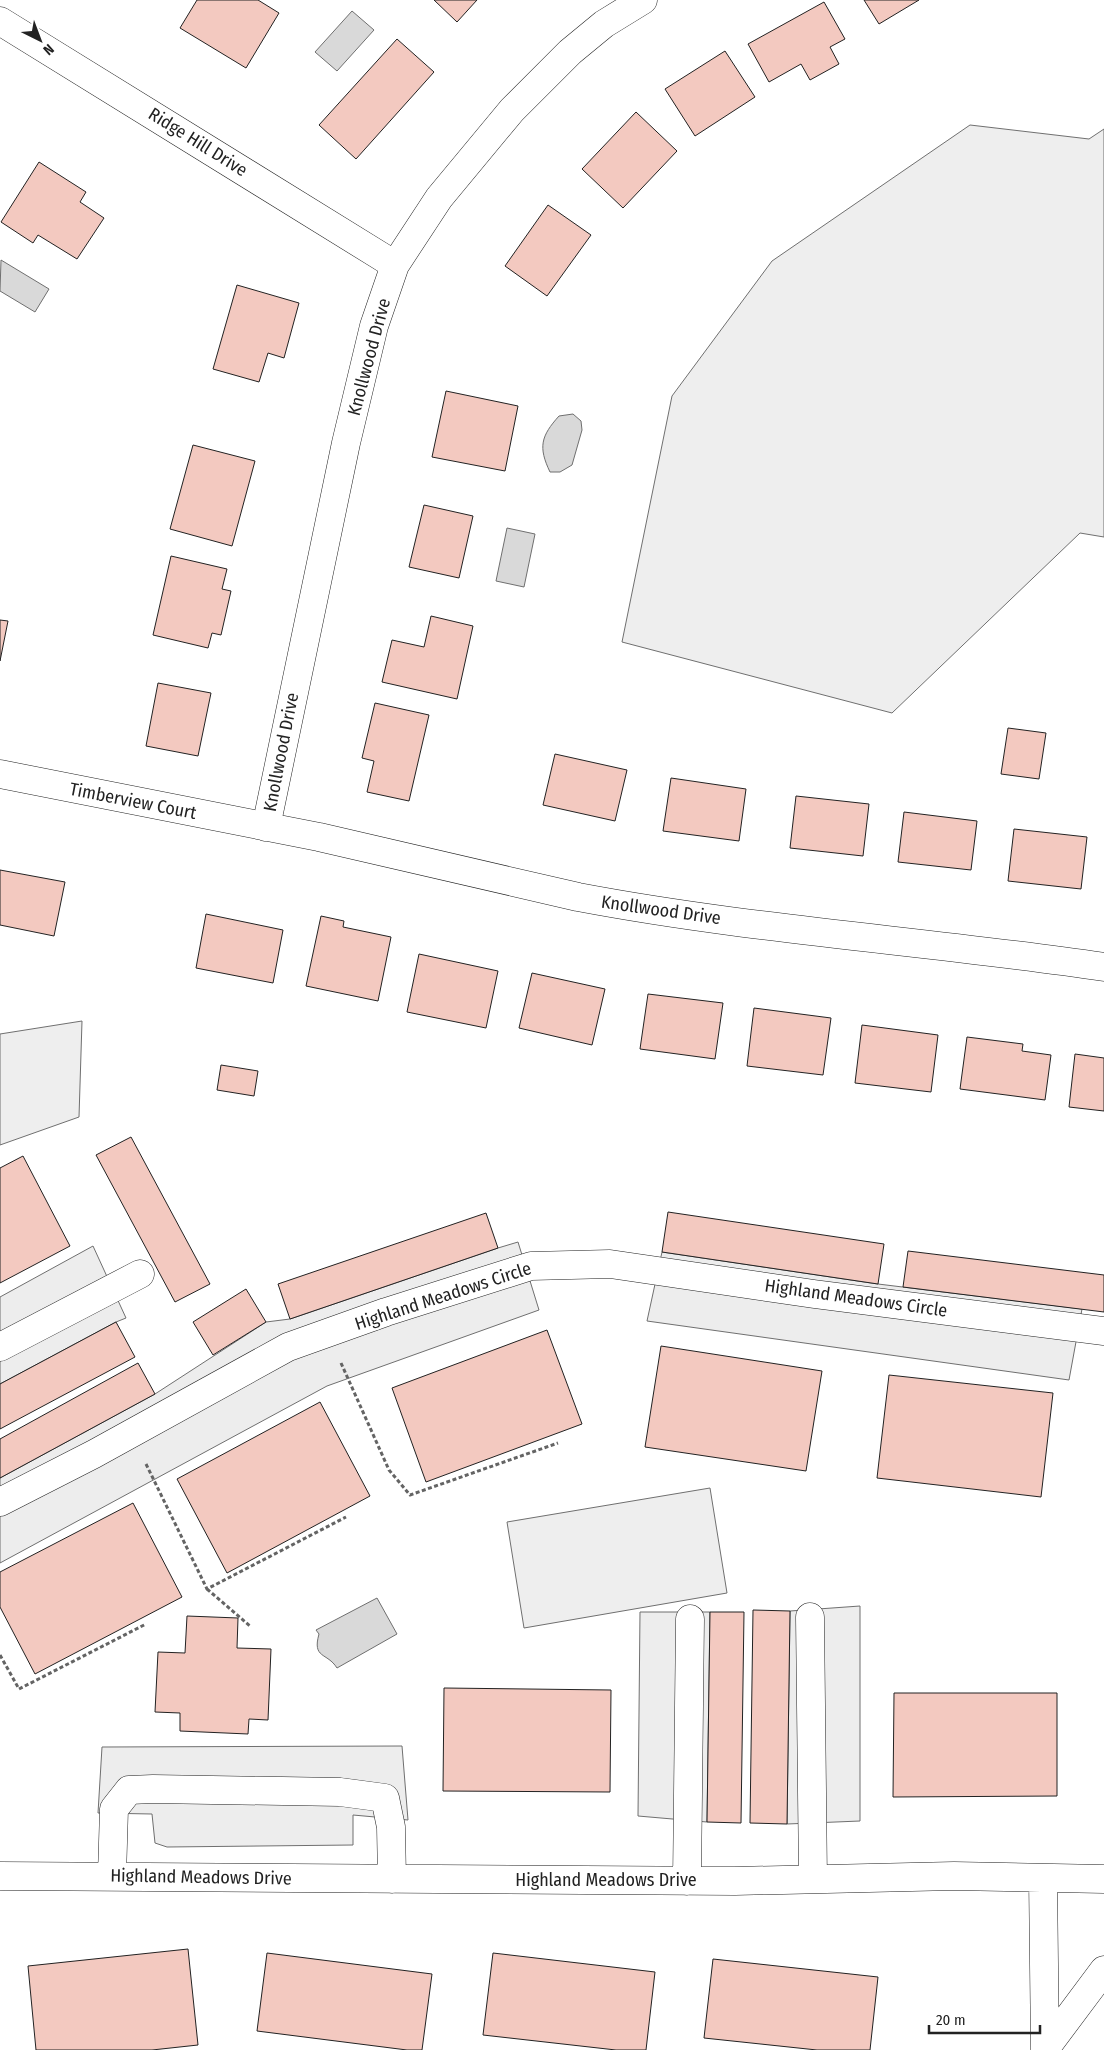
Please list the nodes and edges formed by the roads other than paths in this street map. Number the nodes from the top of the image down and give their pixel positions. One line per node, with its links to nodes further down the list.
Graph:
1 (643, 0): 3 (street, Knollwood Drive)
2 (0, 21): 3 (street, Ridge Hill Drive)
3 (395, 265): 5 (street, Knollwood Drive)
4 (0, 774): 5 (street, Timberview Court)
5 (266, 827): 6 (street, Knollwood Drive)
6 (1104, 967)
7 (140, 1274): 9 (street)
8 (1104, 1331): 10 (street, Highland Meadows Circle)
9 (0, 1347)
10 (0, 1502)
11 (810, 1618): 17 (street)
12 (690, 1619): 19 (street)
13 (0, 1876): 14 (street, Highland Meadows Drive)
14 (112, 1876): 16 (street, Highland Meadows Drive); 16 (street)
15 (1042, 1878): 17 (street, Highland Meadows Drive); 18 (street); 21 (street)
16 (392, 1879): 19 (street, Highland Meadows Drive)
17 (813, 1879): 19 (street, Highland Meadows Drive)
18 (1104, 1879)
19 (687, 1881)
20 (1104, 1970): 21 (street)
21 (1045, 2049)

